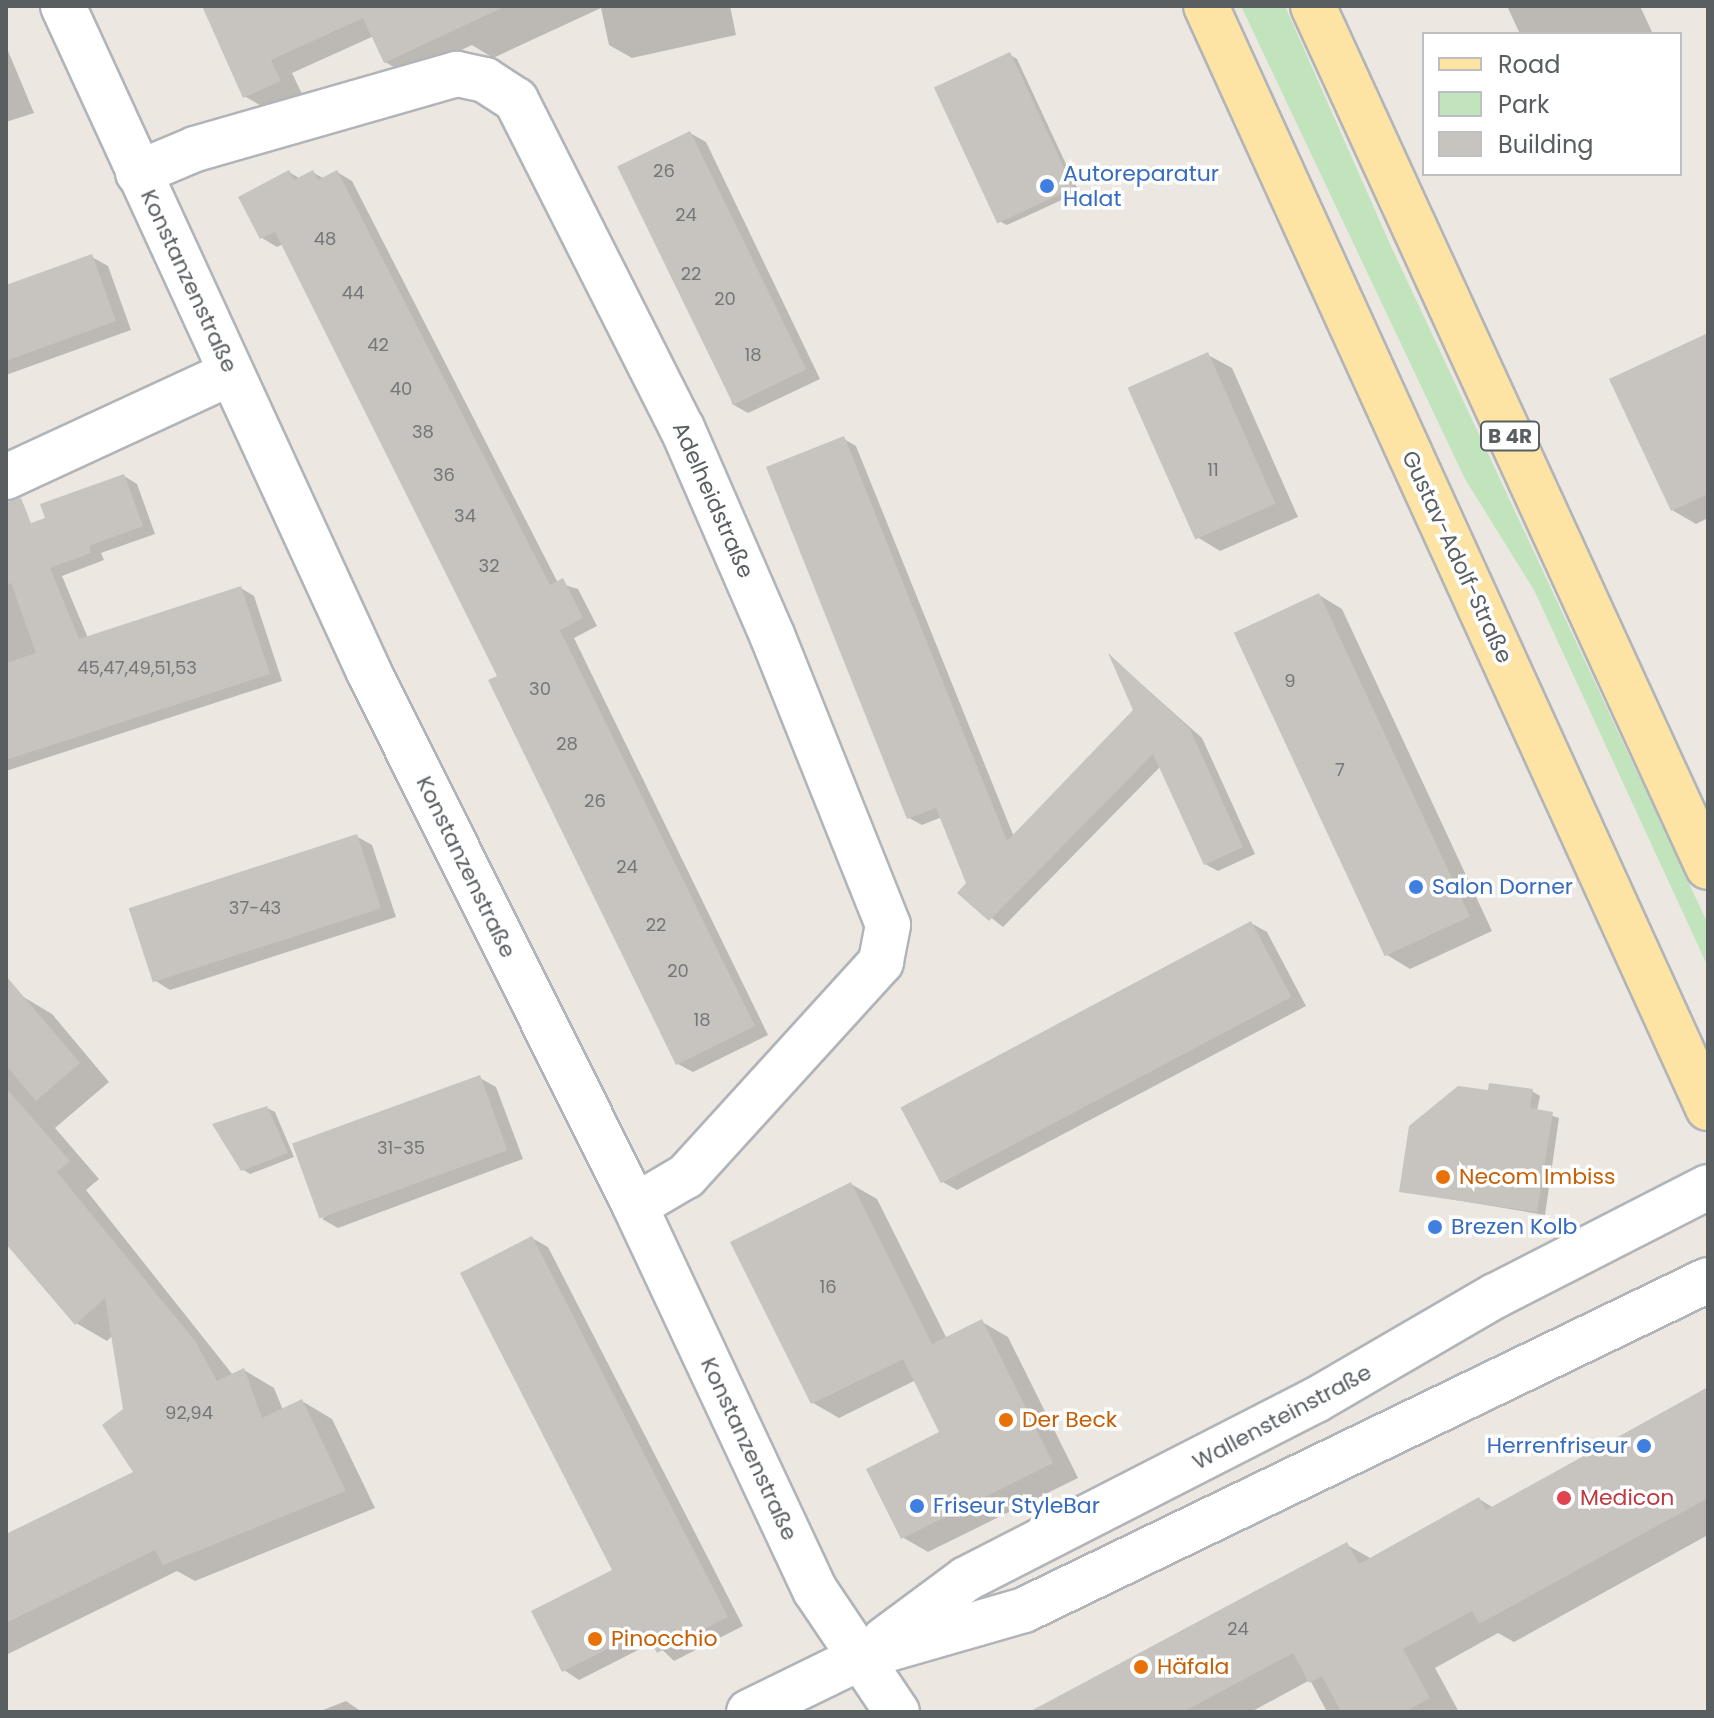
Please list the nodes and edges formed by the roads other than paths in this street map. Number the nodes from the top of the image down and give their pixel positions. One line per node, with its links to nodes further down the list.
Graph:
1 (63, 6): 4 (street, Konstanzenstraße)
2 (1206, 6): 8 (main road, Gustav-Adolf-Straße)
3 (1313, 6): 7 (main road, B 4R)
4 (138, 173): 5 (street, Konstanzenstraße); 10 (street, Adelheidstraße)
5 (231, 373): 6 (street); 10 (street, Konstanzenstraße)
6 (6, 477)
7 (1708, 867)
8 (1708, 1108)
9 (1708, 1187): 12 (street, Wallensteinstraße)
10 (635, 1206): 12 (street, Konstanzenstraße)
11 (1708, 1280): 12 (street, Wallensteinstraße)
12 (864, 1656): 13 (street, Wallensteinstraße); 14 (street, Konstanzenstraße)
13 (749, 1712)
14 (897, 1712)

